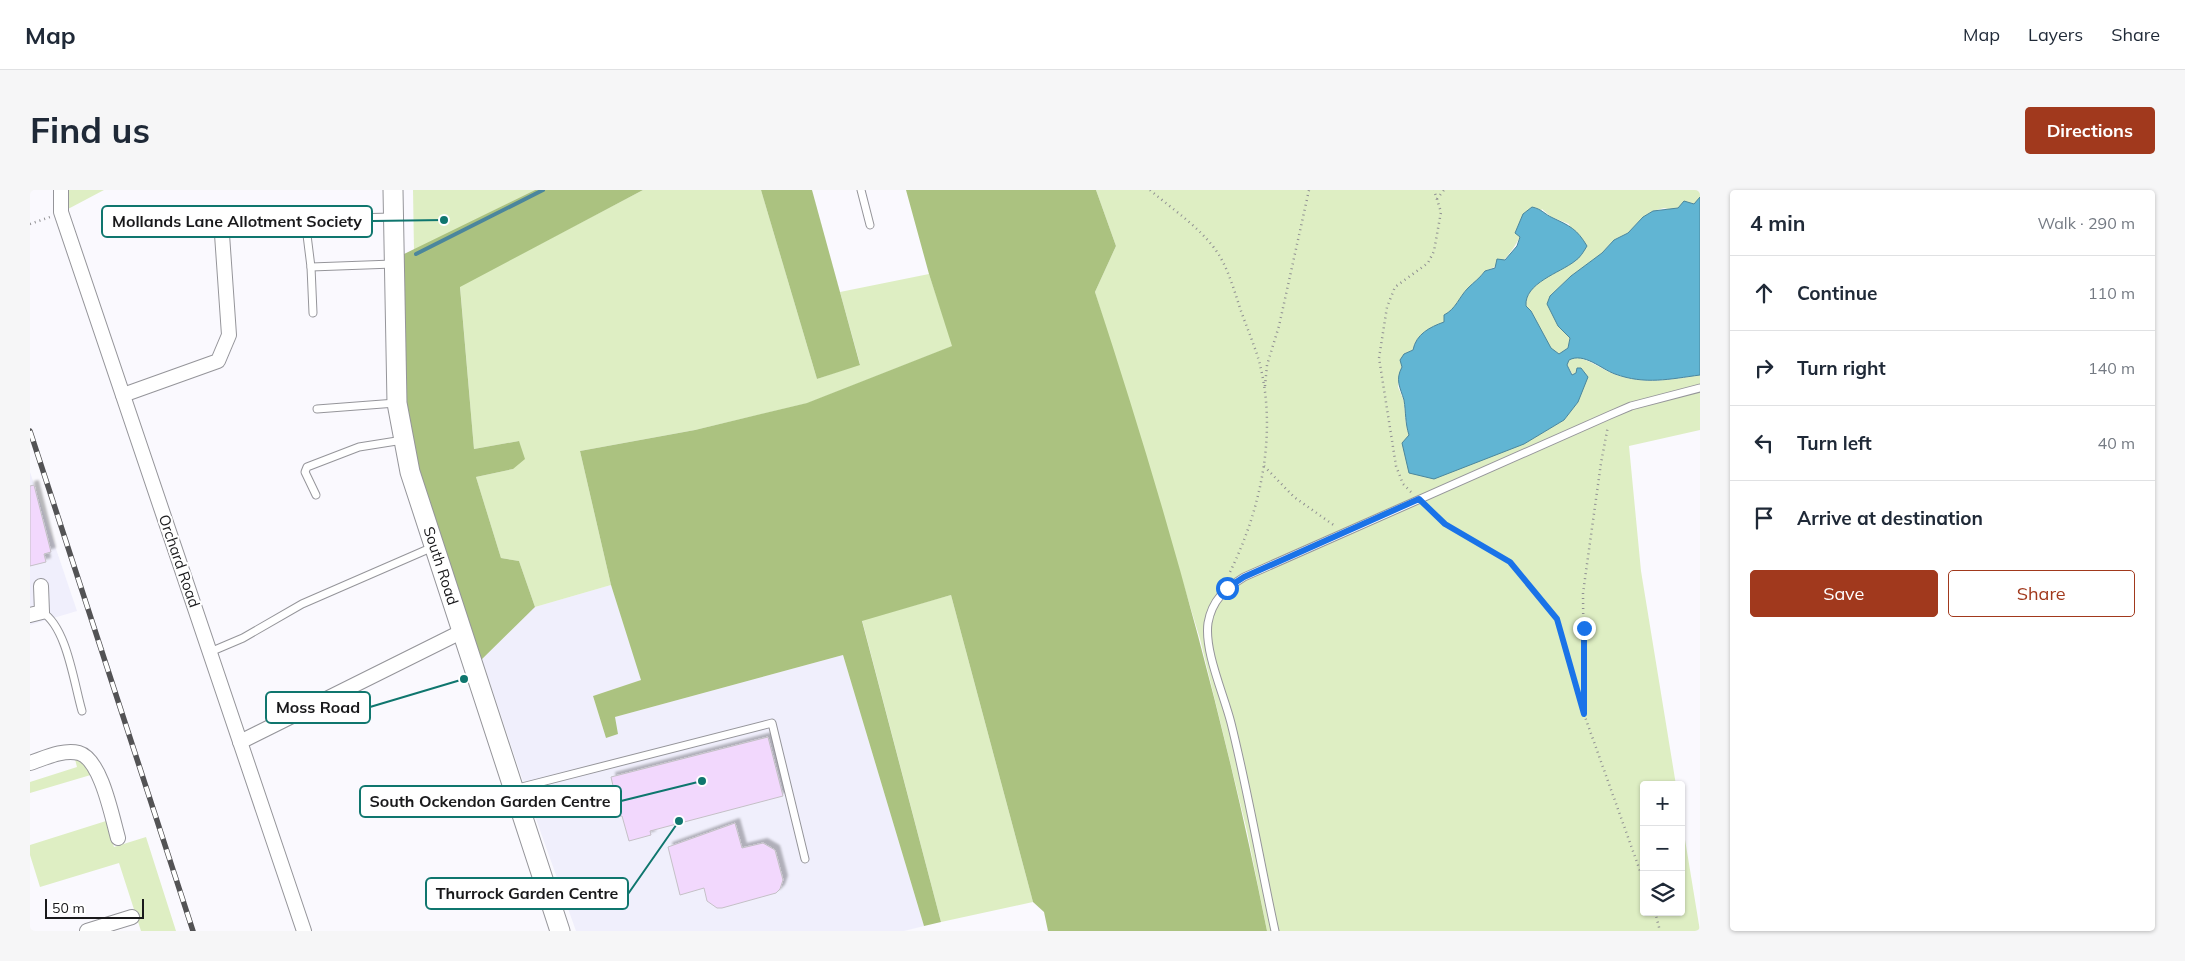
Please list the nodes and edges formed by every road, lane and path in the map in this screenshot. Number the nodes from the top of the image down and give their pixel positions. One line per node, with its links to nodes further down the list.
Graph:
1 (61, 190): 9 (street, Orchard Road)
2 (393, 190): 10 (main road, South Road)
3 (861, 190): 13 (lane)
4 (1150, 190): 18 (path)
5 (1309, 190): 18 (path)
6 (1434, 190): 8 (path)
7 (1444, 190): 8 (path)
8 (1437, 199): 26 (path)
9 (61, 212): 12 (path); 19 (street, Orchard Road)
10 (393, 217): 14 (main road, South Road); 15 (lane)
11 (222, 220): 19 (street)
12 (30, 224)
13 (870, 225)
14 (394, 264): 15 (lane); 20 (main road, South Road)
15 (311, 267): 16 (lane)
16 (313, 313)
17 (1700, 388): 22 (lane)
18 (1264, 392): 24 (path)
19 (123, 395): 33 (street, Orchard Road)
20 (397, 402): 21 (lane); 23 (main road, South Road)
21 (317, 409)
22 (1610, 415): 26 (lane); 35 (path)
23 (404, 440): 25 (lane); 28 (main road, South Road)
24 (1264, 466): 27 (path); 29 (path)
25 (316, 495)
26 (1419, 499): 27 (lane); 35 (path)
27 (1346, 532): 47 (lane)
28 (434, 547): 32 (main road, South Road); 33 (lane)
29 (1226, 579)
30 (41, 586): 31 (street)
31 (36, 613): 34 (lane)
32 (461, 632): 36 (street); 38 (main road, South Road)
33 (210, 652): 36 (street, Orchard Road)
34 (82, 711)
35 (1584, 714): 41 (path)
36 (240, 742): 45 (street, Orchard Road)
37 (30, 763): 39 (street)
38 (514, 789): 40 (lane); 46 (main road, South Road)
39 (118, 838)
40 (805, 859)
41 (1640, 871)
42 (1656, 916): 48 (path)
43 (132, 917): 44 (street)
44 (87, 931)
45 (304, 931)
46 (560, 931)
47 (1275, 931)
48 (1660, 931)

